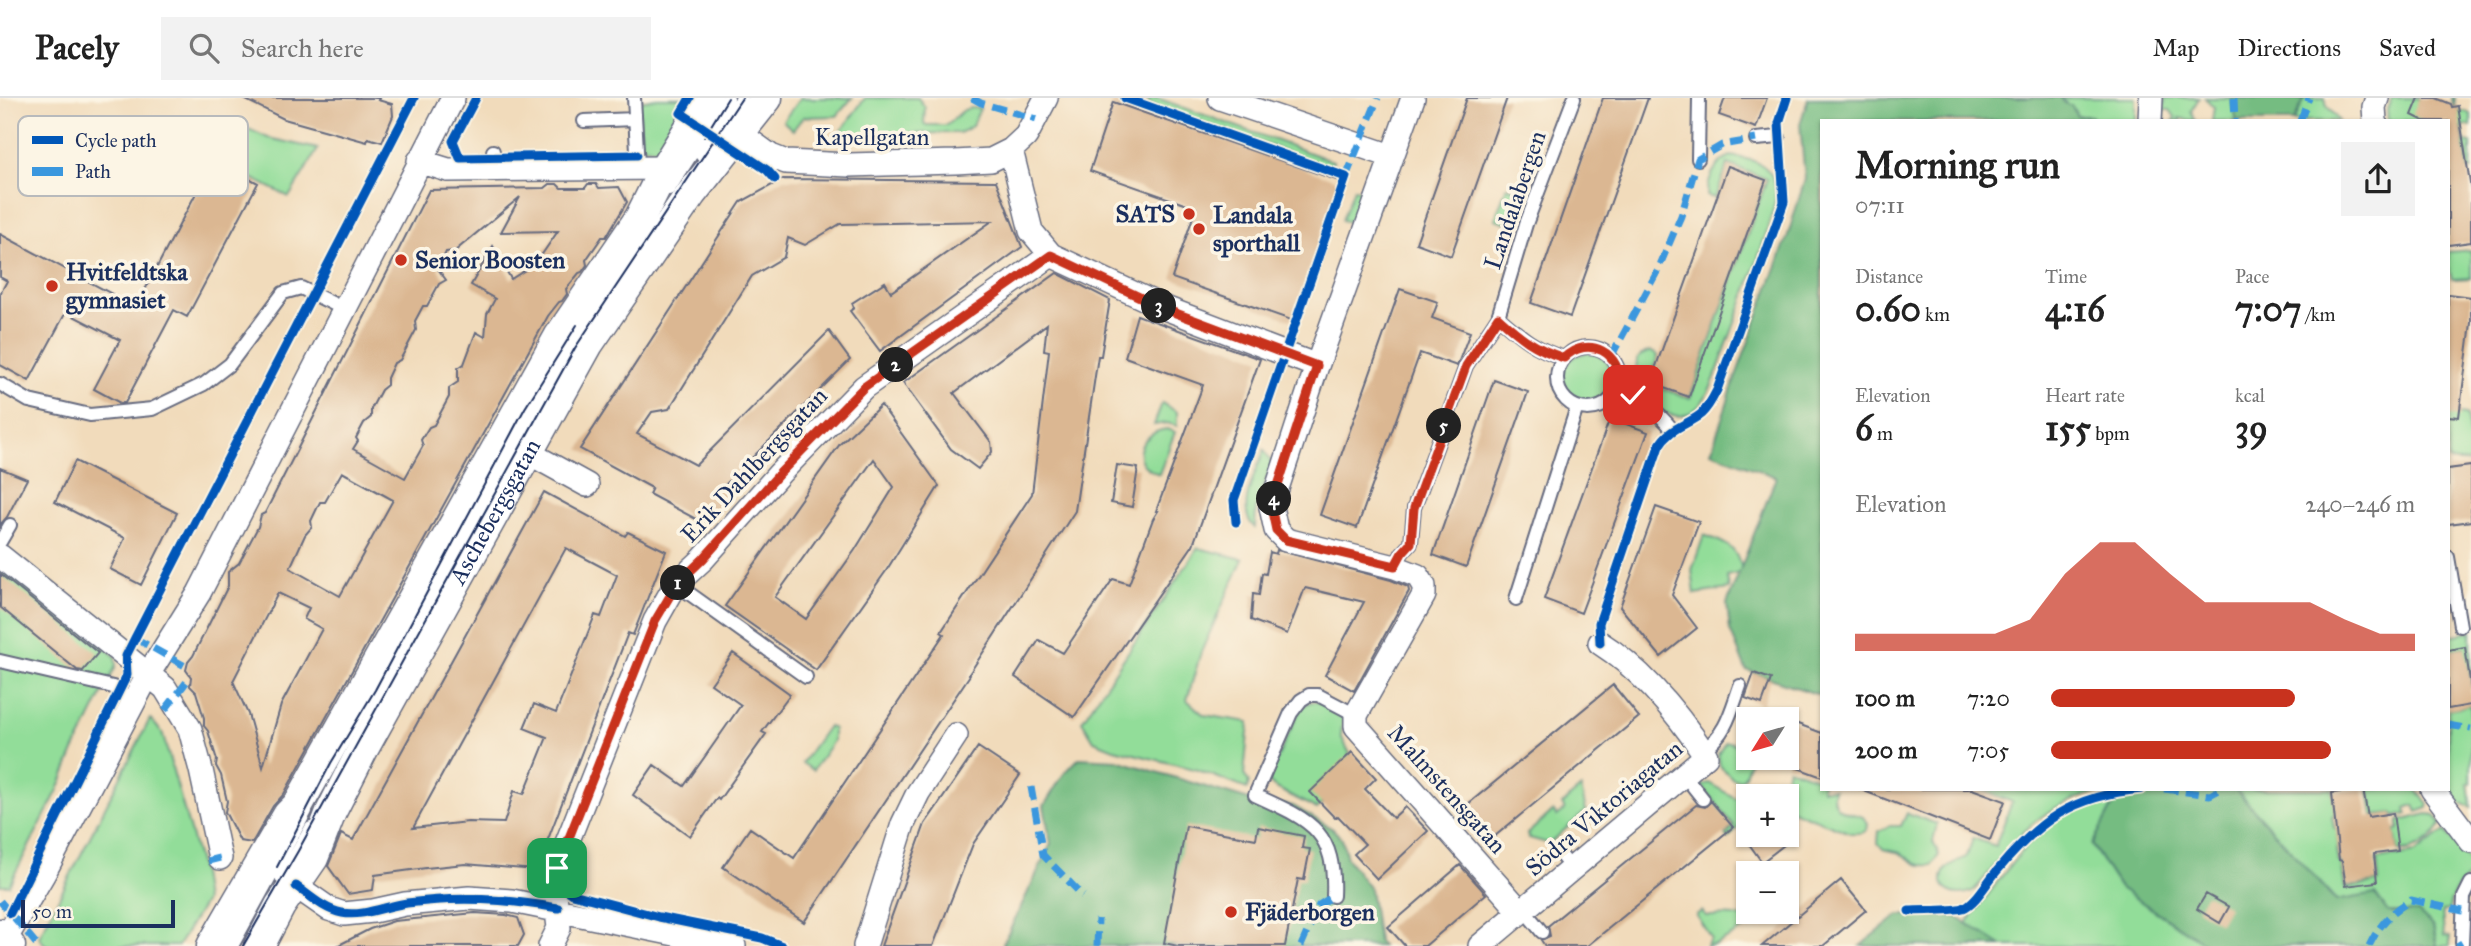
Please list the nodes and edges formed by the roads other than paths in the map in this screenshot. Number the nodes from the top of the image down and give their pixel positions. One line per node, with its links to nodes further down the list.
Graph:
1 (453, 98): 24 (street)
2 (634, 98): 14 (lane)
3 (708, 98): 25 (street, Aschebergsgatan)
4 (729, 98): 26 (lane)
5 (741, 98): 70 (lane)
6 (767, 98): 18 (street, Aschebergsgatan)
7 (1046, 98): 21 (street)
8 (1220, 98): 22 (street)
9 (1413, 98): 22 (street)
10 (1574, 98): 29 (lane, Landalabergen)
11 (1699, 98): 23 (lane)
12 (2151, 98): 15 (street)
13 (2377, 98): 16 (street)
14 (635, 119): 17 (lane); 25 (lane)
15 (2150, 119)
16 (2375, 119)
17 (584, 121)
18 (739, 133): 21 (street, Kapellgatan); 36 (street, Aschebergsgatan)
19 (1779, 137): 20 (lane)
20 (1756, 139)
21 (1012, 150): 27 (street)
22 (1391, 156): 31 (street)
23 (1698, 159)
24 (419, 161): 25 (street); 28 (street)
25 (652, 168): 26 (lane); 68 (street, Aschebergsgatan)
26 (660, 203): 69 (lane)
27 (1051, 255): 31 (street); 43 (street, Erik Dahlbergsgatan)
28 (344, 309): 32 (lane); 48 (street)
29 (1498, 317): 30 (lane); 41 (lane, Landalabergen)
30 (1564, 358): 33 (lane); 34 (lane)
31 (1317, 366): 41 (street)
32 (0, 384)
33 (1619, 386): 34 (lane); 35 (lane)
34 (1577, 407): 44 (lane)
35 (1672, 429)
36 (529, 453): 37 (street); 61 (street, Aschebergsgatan)
37 (587, 485)
38 (10, 525): 39 (lane)
39 (0, 541)
40 (0, 556): 48 (street)
41 (1395, 566): 52 (street)
42 (2450, 568): 45 (lane)
43 (677, 584): 49 (lane); 63 (street, Erik Dahlbergsgatan)
44 (1516, 599)
45 (2460, 626)
46 (1600, 643): 54 (street, Södra Viktoriagatan)
47 (0, 661): 51 (lane)
48 (149, 673): 51 (street); 59 (street)
49 (806, 677)
50 (1740, 686): 54 (lane)
51 (133, 703): 66 (street)
52 (1359, 724): 62 (lane); 64 (street, Malmstensgatan)
53 (957, 735): 74 (street)
54 (1703, 751): 55 (street, Södra Viktoriagatan)
55 (1684, 775): 57 (lane); 64 (street, Södra Viktoriagatan)
56 (2434, 791): 58 (street)
57 (1703, 799)
58 (2468, 832)
59 (220, 858)
60 (2471, 883): 67 (lane)
61 (296, 886): 63 (street); 71 (street, Aschebergsgatan)
62 (1334, 895)
63 (558, 908): 72 (street, Erik Dahlbergsgatan); 73 (street)
64 (1523, 911): 65 (lane); 75 (street, Södra Viktoriagatan)
65 (1542, 932)
66 (5, 940)
67 (2462, 943)
68 (212, 946)
69 (232, 946)
70 (243, 946)
71 (259, 946)
72 (550, 946)
73 (734, 946)
74 (865, 946)
75 (1480, 946)

